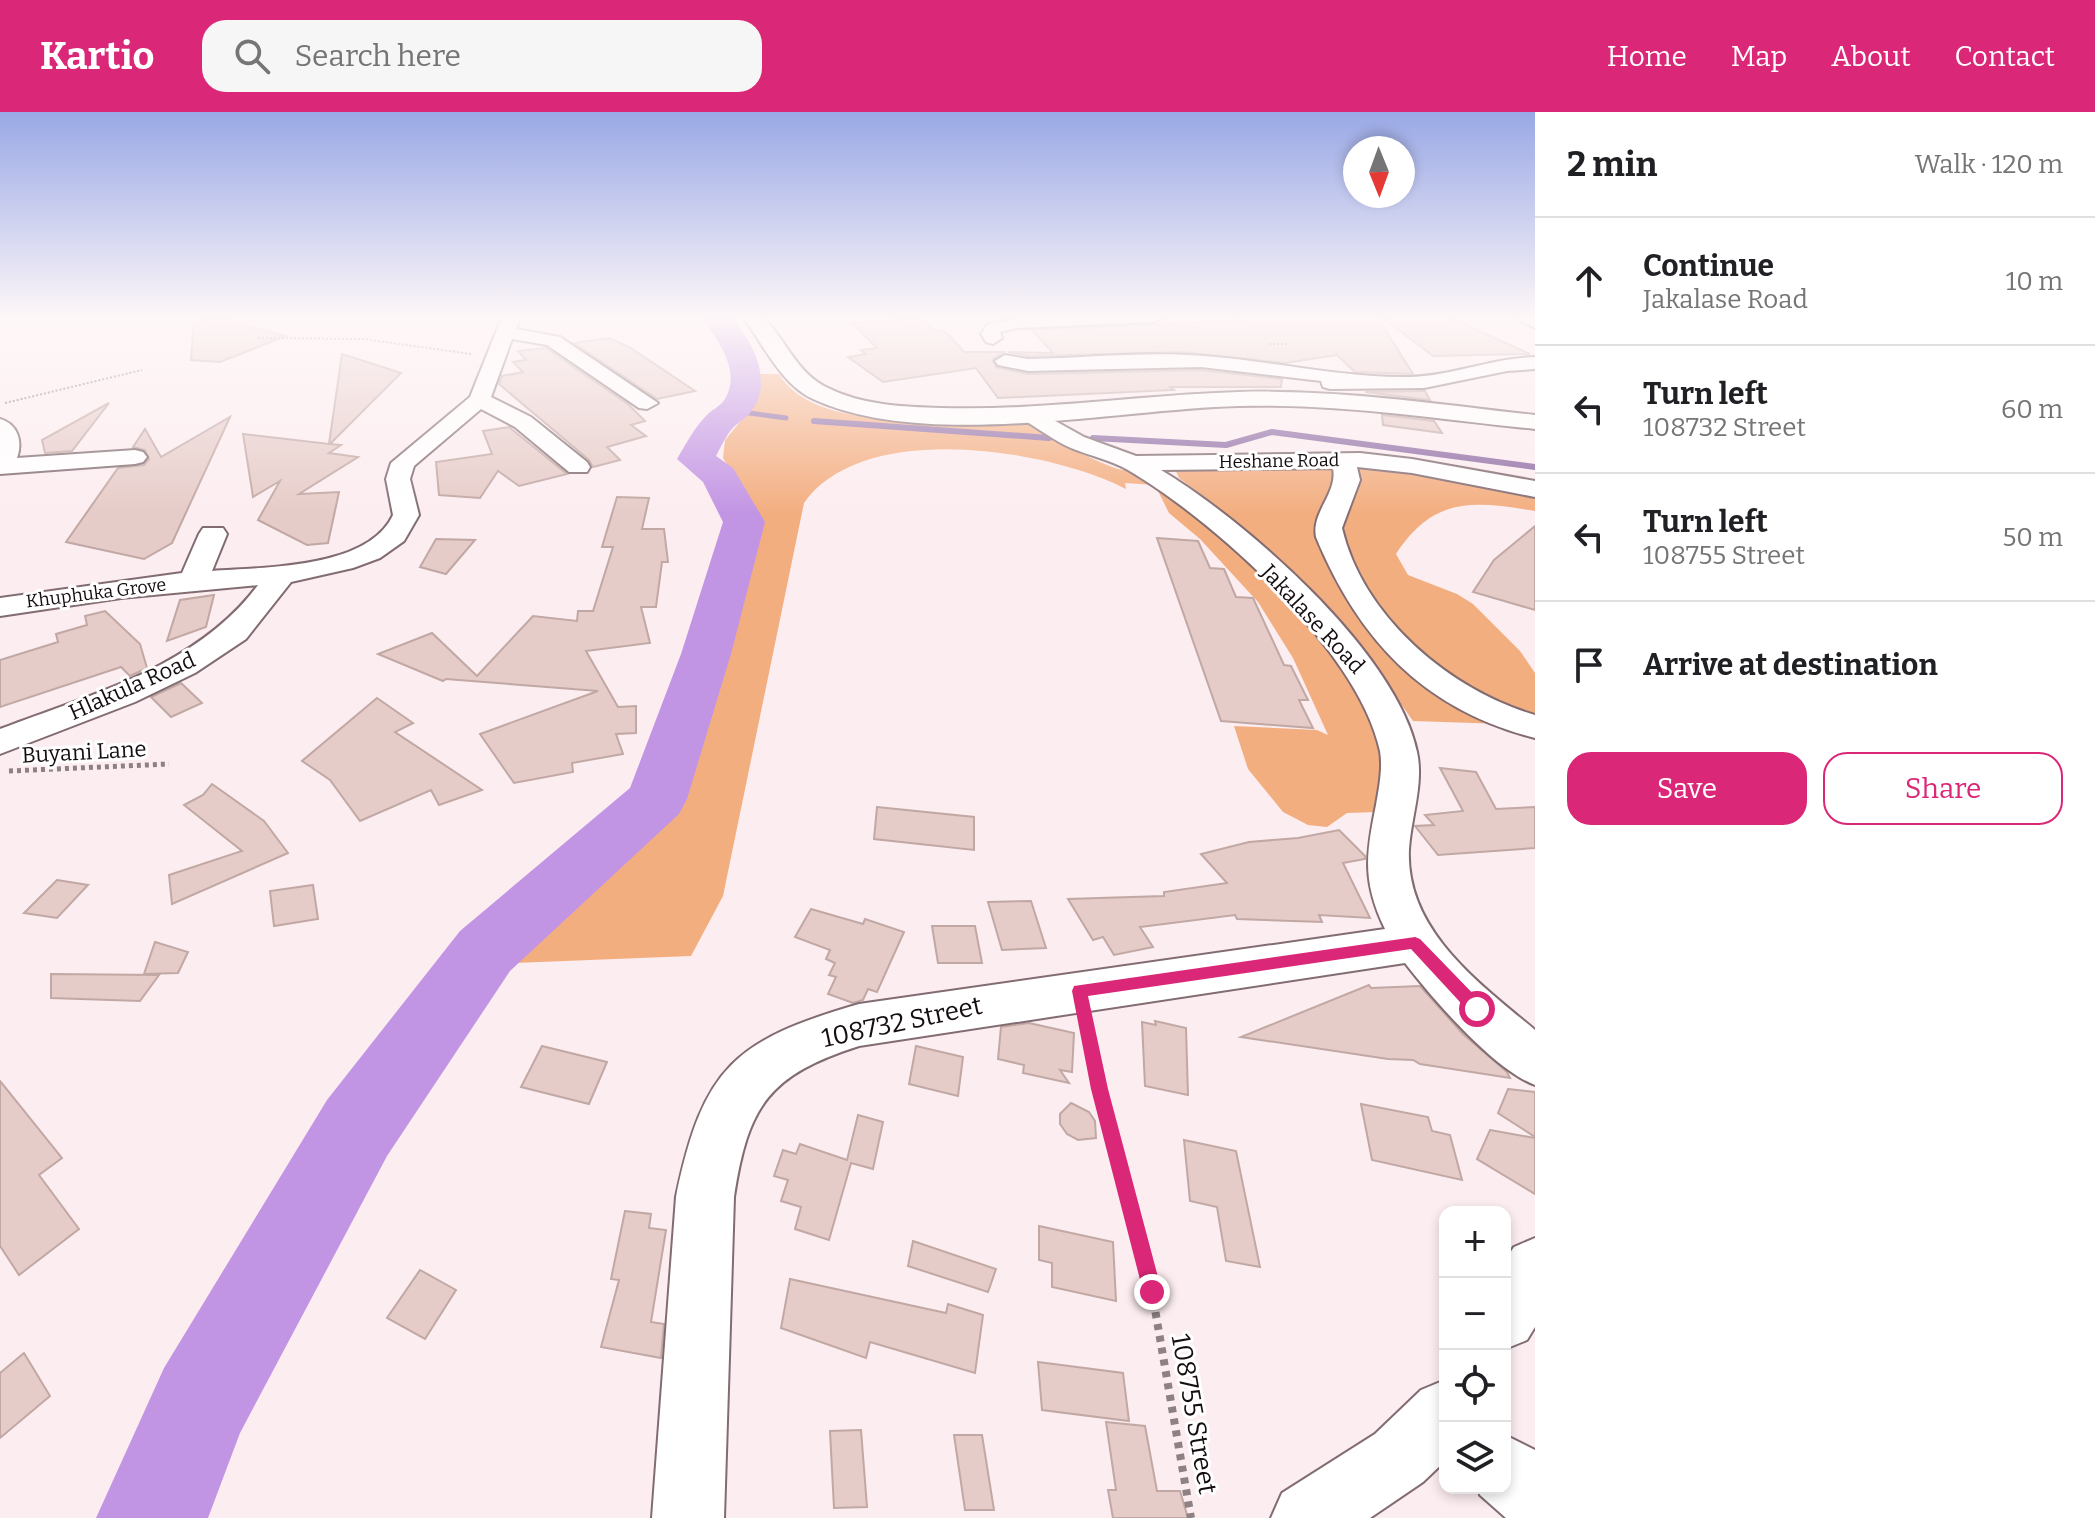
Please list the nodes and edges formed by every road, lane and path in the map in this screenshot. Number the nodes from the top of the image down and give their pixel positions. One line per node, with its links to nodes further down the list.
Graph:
1 (93, 383): 9 (path)
2 (485, 383): 7 (street)
3 (616, 383): 8 (street)
4 (803, 383): 10 (street)
5 (1333, 383): 6 (street)
6 (1272, 399): 10 (street); 11 (street)
7 (479, 400): 17 (street); 20 (street, Khuphuka Grove)
8 (647, 403)
9 (0, 405)
10 (1032, 415): 15 (street, Heshane Road)
11 (1535, 422)
12 (0, 426): 16 (street)
13 (135, 457): 16 (street)
14 (1343, 459): 15 (street, Heshane Road); 18 (street, Heshane Road); 23 (street)
15 (1133, 463): 27 (street, Jakalase Road)
16 (0, 466)
17 (578, 467)
18 (1535, 489)
19 (213, 534): 21 (street, Khuphuka Grove)
20 (282, 574): 21 (street, Khuphuka Grove); 24 (street, Hlakula Road)
21 (193, 581): 22 (street, Khuphuka Grove)
22 (0, 607)
23 (1535, 727)
24 (0, 742)
25 (169, 764): 26 (path, Buyani Lane)
26 (0, 772)
27 (1415, 943): 28 (street, 108732 Street); 29 (street, Jakalase Road)
28 (1079, 991): 35 (street, 108732 Street); 36 (path, 108755 Street)
29 (1535, 1062)
30 (1535, 1268): 31 (street)
31 (1511, 1308)
32 (1439, 1421): 37 (street)
33 (1511, 1475): 34 (street)
34 (1535, 1497)
35 (688, 1518)
36 (1191, 1518)
37 (1307, 1518)

